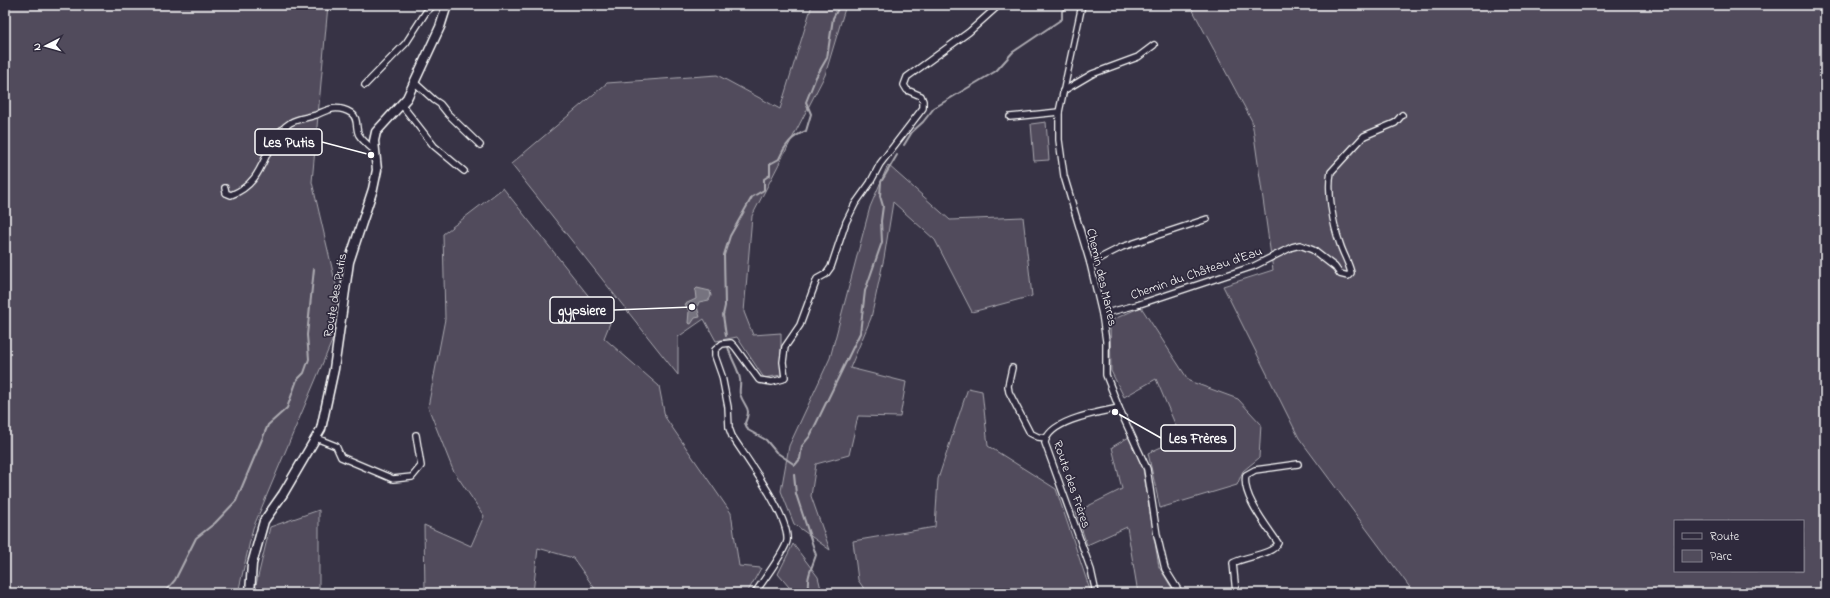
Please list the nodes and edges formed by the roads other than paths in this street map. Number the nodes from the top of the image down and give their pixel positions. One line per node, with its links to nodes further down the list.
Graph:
1 (434, 5): 7 (street)
2 (447, 5): 6 (street, Route des Putis)
3 (999, 5): 27 (street)
4 (1082, 5): 8 (street, Chemin des Marres)
5 (1154, 45): 8 (street)
6 (414, 82): 9 (street, Route des Putis); 13 (street)
7 (365, 85)
8 (1063, 91): 10 (street, Chemin des Marres)
9 (401, 104): 14 (street, Route des Putis); 15 (street)
10 (1059, 112): 12 (street); 18 (street, Chemin des Marres)
11 (1402, 115): 19 (street, Chemin du Château d'Eau)
12 (1010, 118)
13 (480, 145)
14 (374, 150): 16 (street); 23 (street, Route des Putis)
15 (464, 171)
16 (225, 188)
17 (1207, 219): 18 (street)
18 (1090, 263): 19 (street, Chemin des Marres)
19 (1102, 314): 21 (street, Chemin des Marres)
20 (1012, 368): 24 (street)
21 (1119, 408): 24 (street, Route des Frères); 29 (street, Chemin des Marres)
22 (416, 435): 23 (street)
23 (316, 438): 26 (street, Route des Putis)
24 (1046, 438): 28 (street, Route des Frères)
25 (1298, 464): 30 (street)
26 (250, 593)
27 (755, 593)
28 (1096, 593)
29 (1180, 593)
30 (1236, 593)

